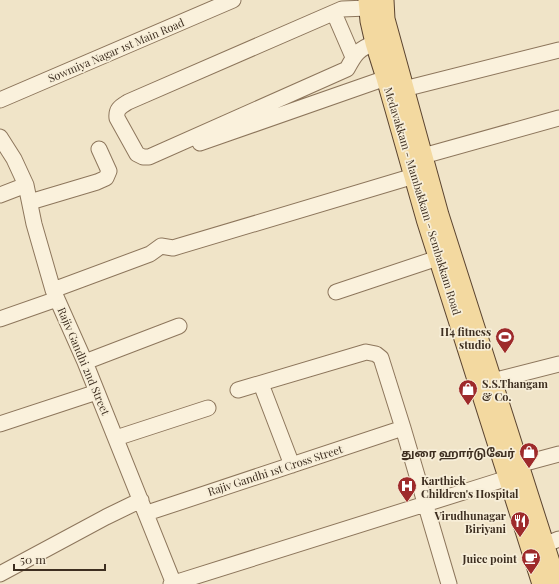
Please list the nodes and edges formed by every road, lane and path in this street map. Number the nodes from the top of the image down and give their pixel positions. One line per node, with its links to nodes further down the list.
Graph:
1 (233, 0): 9 (street, Sowmiya Nagar 1st Main Road)
2 (373, 3): 3 (street); 4 (main road, Medavakkam - Mambakkam - Sembakkam Road); 8 (main road, Medavakkam - Mambakkam - Sembakkam Road)
3 (334, 13): 6 (street); 6 (street)
4 (375, 43): 6 (street); 7 (main road, Medavakkam - Mambakkam - Sembakkam Road)
5 (559, 50): 8 (street)
6 (353, 57)
7 (386, 78): 13 (street); 15 (main road, Medavakkam - Mambakkam - Sembakkam Road)
8 (404, 89): 14 (main road, Medavakkam - Mambakkam - Sembakkam Road)
9 (0, 100)
10 (559, 118): 14 (street)
11 (0, 137): 16 (street, Rajiv Gandhi 2nd Street)
12 (99, 149): 18 (street)
13 (168, 154)
14 (423, 156): 19 (main road, Medavakkam - Mambakkam - Sembakkam Road)
15 (414, 176): 19 (main road, Medavakkam - Mambakkam - Sembakkam Road); 22 (street)
16 (26, 185): 17 (street); 18 (street, Rajiv Gandhi 2nd Street)
17 (0, 195)
18 (30, 202): 22 (street, Rajiv Gandhi 2nd Street)
19 (432, 217): 20 (main road, Medavakkam - Mambakkam - Sembakkam Road); 27 (main road, Medavakkam - Mambakkam - Sembakkam Road)
20 (438, 258): 21 (street); 37 (main road, Medavakkam - Mambakkam - Sembakkam Road)
21 (336, 292)
22 (55, 294): 23 (street); 25 (street, Rajiv Gandhi 2nd Street)
23 (0, 319)
24 (179, 326): 25 (street)
25 (85, 362): 30 (street, Rajiv Gandhi 2nd Street)
26 (559, 364): 27 (street)
27 (492, 381): 37 (main road, Medavakkam - Mambakkam - Sembakkam Road)
28 (261, 384): 29 (street); 33 (street); 36 (street)
29 (238, 390)
30 (97, 392): 32 (street); 34 (street, Rajiv Gandhi 2nd Street)
31 (208, 408): 34 (street)
32 (0, 424)
33 (403, 428): 36 (street, Rajiv Gandhi 1st Cross Street); 38 (street)
34 (116, 438): 39 (street, Rajiv Gandhi 2nd Street)
35 (559, 454): 37 (street)
36 (292, 465): 39 (street, Rajiv Gandhi 1st Cross Street)
37 (511, 471): 38 (street); 40 (main road, Medavakkam - Mambakkam - Sembakkam Road); 44 (main road, Medavakkam - Mambakkam - Sembakkam Road)
38 (425, 504): 42 (street); 43 (street)
39 (144, 506): 41 (street, Rajiv Gandhi 1st Cross Street); 42 (street, Rajiv Gandhi 2nd Street)
40 (551, 542): 45 (main road, Medavakkam - Mambakkam - Sembakkam Road)
41 (0, 574)
42 (173, 584)
43 (449, 584)
44 (542, 584)
45 (556, 584)

